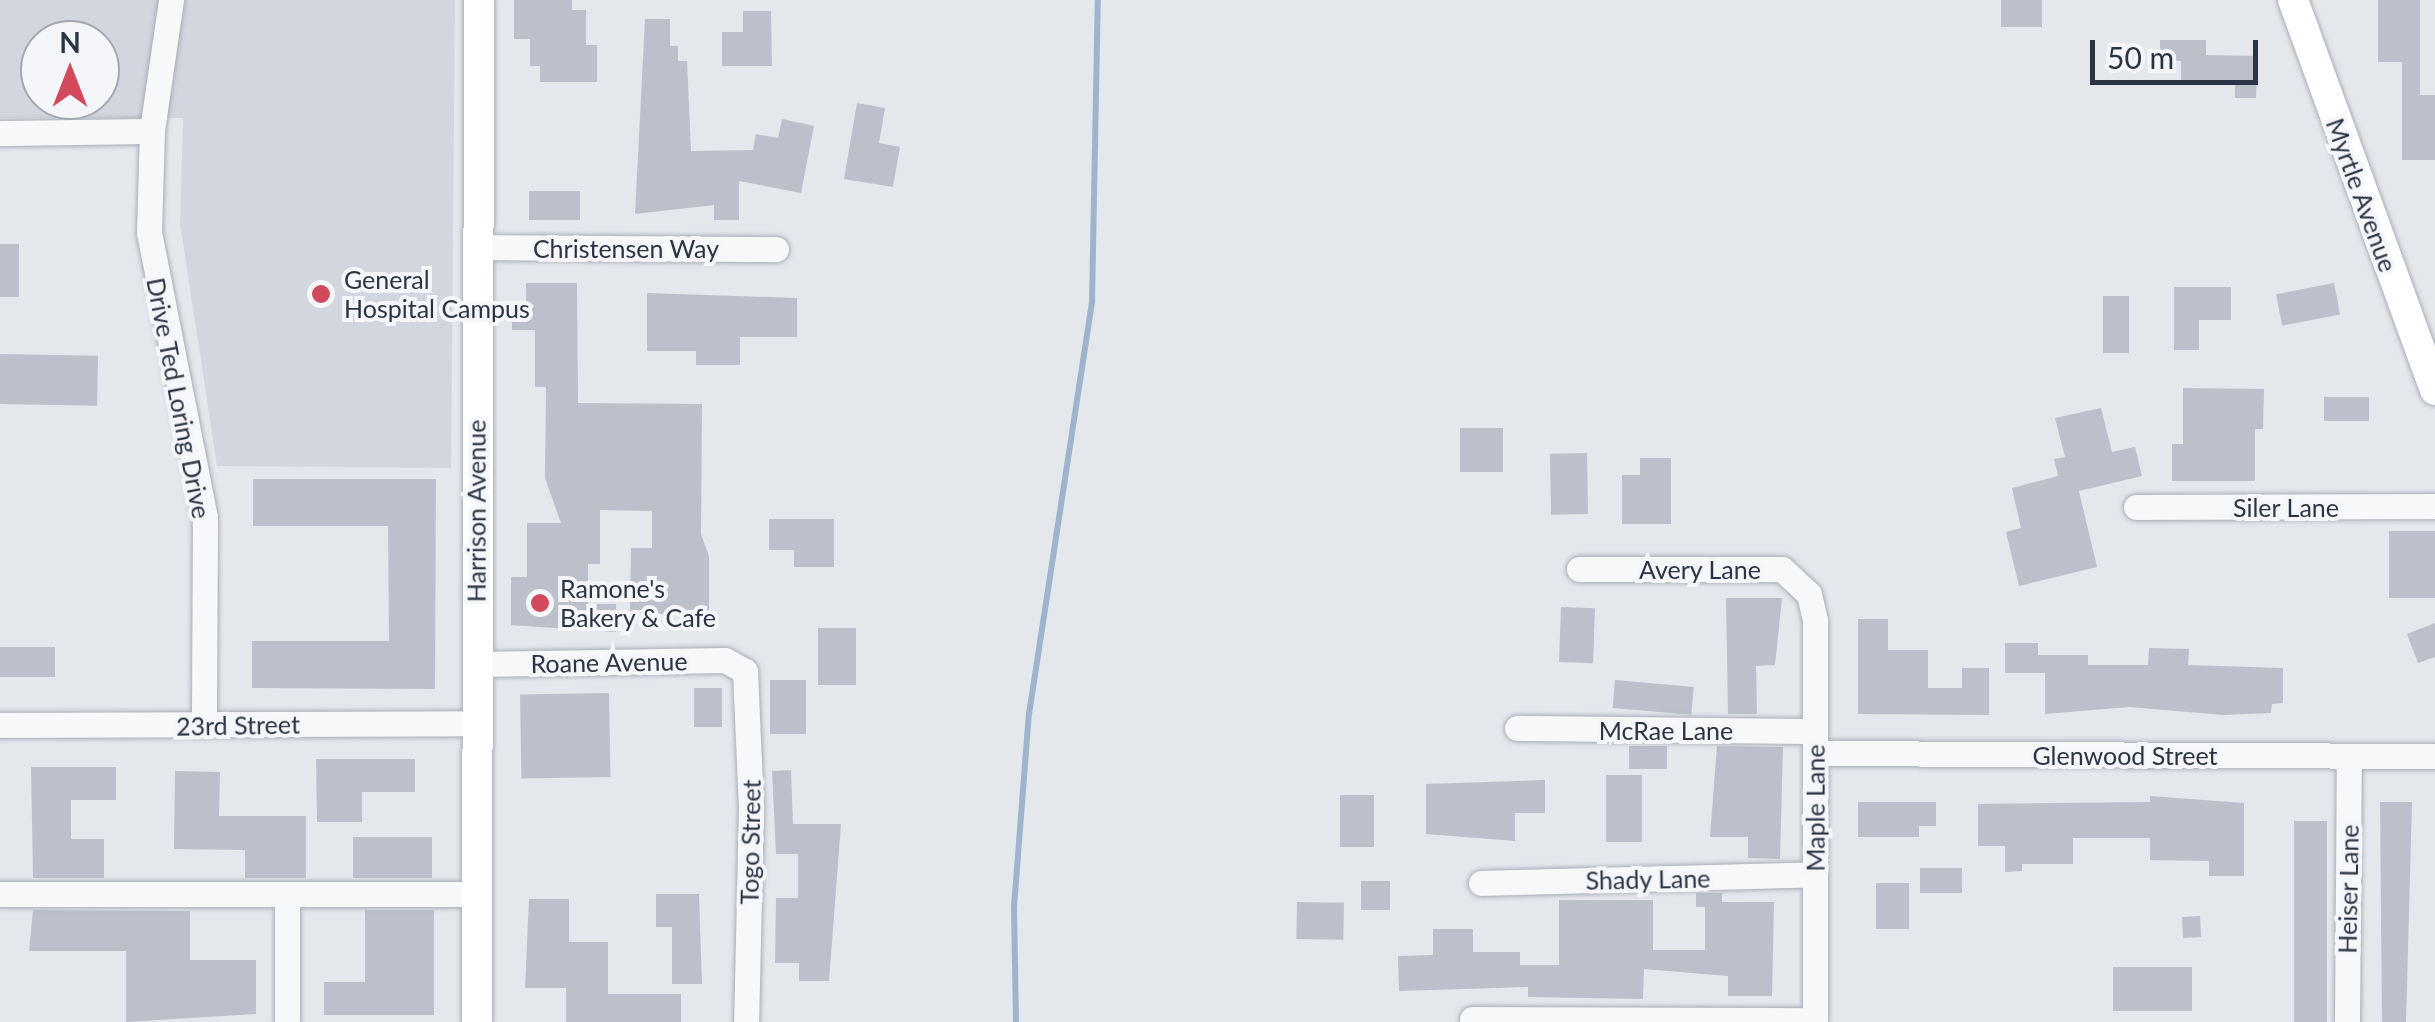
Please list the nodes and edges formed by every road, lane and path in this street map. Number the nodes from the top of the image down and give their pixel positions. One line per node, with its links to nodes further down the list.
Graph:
1 (171, 0): 4 (street, Drive Ted Loring Drive)
2 (479, 0): 6 (main road, Harrison Avenue)
3 (2293, 0): 8 (main road, Myrtle Avenue)
4 (152, 130): 5 (street); 17 (street, Drive Ted Loring Drive)
5 (0, 133)
6 (476, 247): 7 (street, Christensen Way); 13 (main road, Harrison Avenue)
7 (776, 248)
8 (2434, 385)
9 (2435, 506): 10 (street, Siler Lane)
10 (2136, 507)
11 (1579, 569): 12 (street, Avery Lane)
12 (1809, 594): 19 (street, Maple Lane)
13 (476, 664): 14 (street, Roane Avenue); 15 (main road, Harrison Avenue)
14 (740, 666): 31 (street, Togo Street)
15 (476, 723): 17 (street, 23rd Street); 26 (main road, Harrison Avenue)
16 (0, 725): 17 (street, 23rd Street)
17 (204, 725)
18 (1517, 728): 19 (street, McRae Lane)
19 (1815, 742): 20 (street, Glenwood Street); 22 (street, Maple Lane)
20 (2349, 756): 21 (street, Glenwood Street); 32 (street, Heiser Lane)
21 (2435, 756)
22 (1815, 874): 23 (street, Shady Lane); 28 (street, Maple Lane)
23 (1481, 883)
24 (0, 894): 25 (street)
25 (287, 894): 26 (street); 29 (street)
26 (476, 894): 30 (main road, Harrison Avenue)
27 (1472, 1020): 28 (street)
28 (1815, 1021)
29 (287, 1022)
30 (477, 1022)
31 (746, 1022)
32 (2346, 1022)

